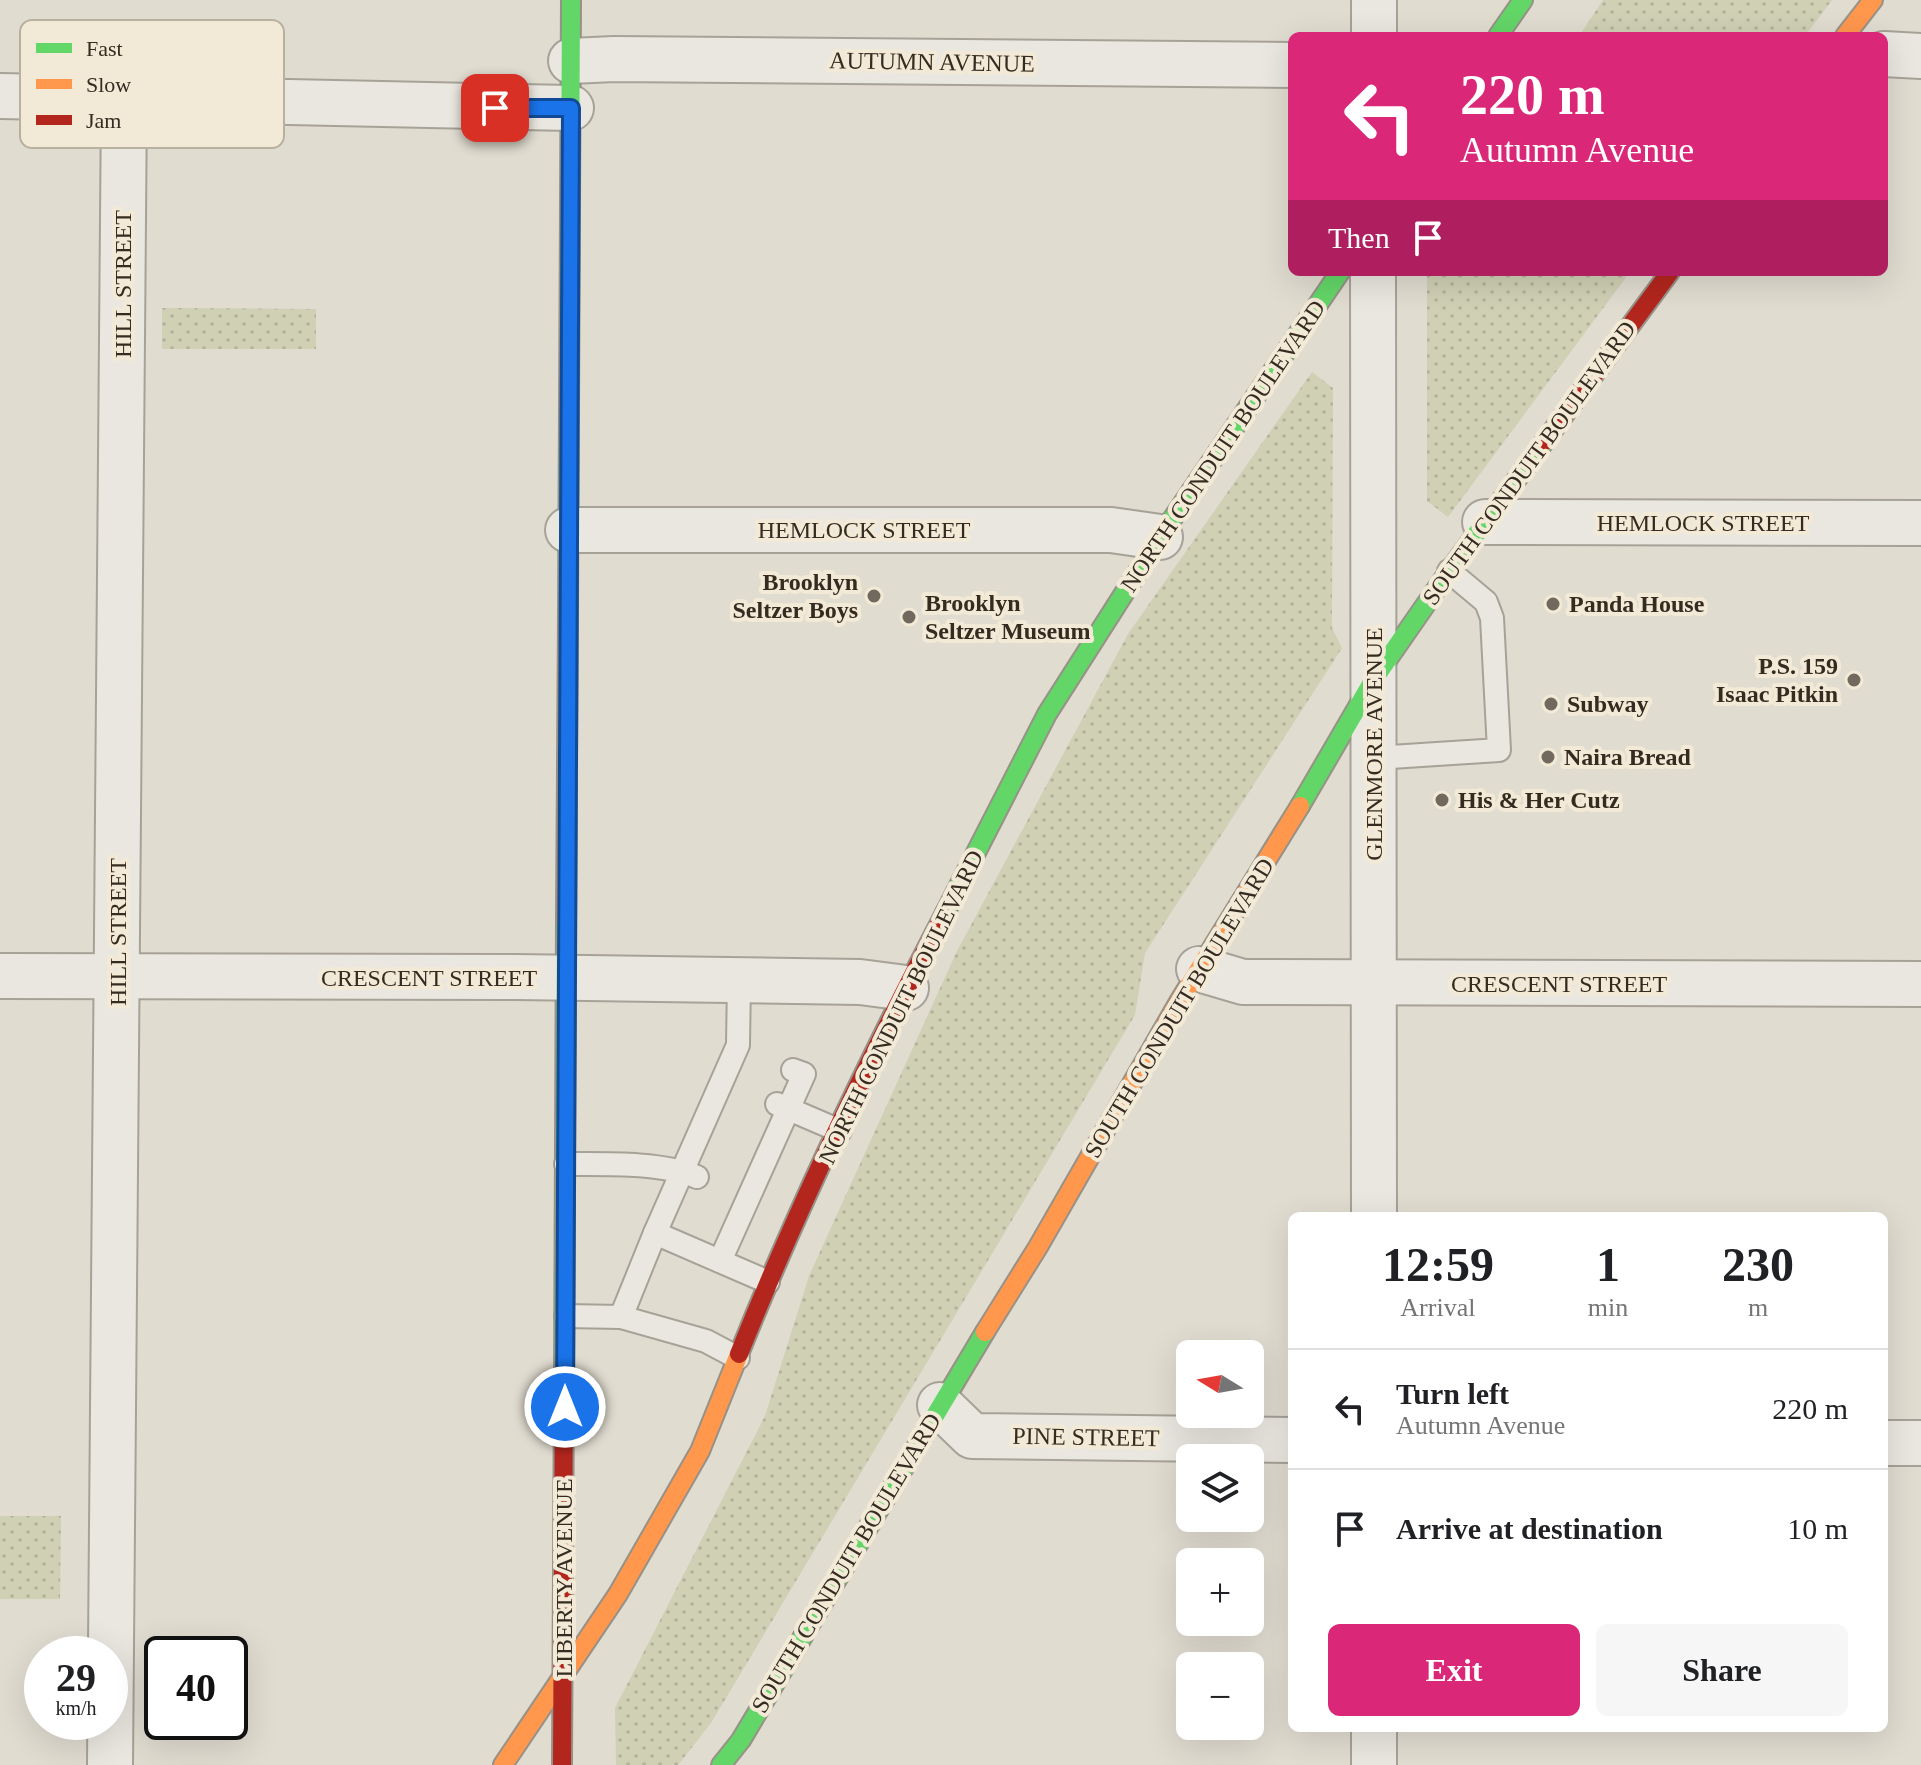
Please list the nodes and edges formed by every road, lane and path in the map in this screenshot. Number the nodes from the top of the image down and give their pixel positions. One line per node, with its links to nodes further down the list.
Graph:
1 (571, 0): 10 (main road, LIBERTY AVENUE)
2 (1374, 0): 5 (street)
3 (1523, 0): 6 (main road)
4 (1873, 0): 7 (main road)
5 (1374, 32)
6 (1501, 32)
7 (1848, 32)
8 (1888, 54): 9 (street)
9 (1921, 56)
10 (571, 61): 11 (street, AUTUMN AVENUE); 15 (main road, LIBERTY AVENUE)
11 (1288, 65)
12 (0, 96): 13 (street)
13 (20, 97)
14 (284, 103): 15 (street)
15 (571, 108): 22 (main road, LIBERTY AVENUE)
16 (124, 148): 29 (street, HILL STREET)
17 (1337, 276): 23 (main road, NORTH CONDUIT BOULEVARD)
18 (1373, 276): 25 (street, GLENMORE AVENUE)
19 (1667, 276): 20 (main road, SOUTH CONDUIT BOULEVARD)
20 (1485, 522): 21 (street, HEMLOCK STREET); 24 (main road, SOUTH CONDUIT BOULEVARD)
21 (1921, 523)
22 (568, 530): 23 (street, HEMLOCK STREET); 30 (main road, LIBERTY AVENUE)
23 (1160, 537): 34 (main road, NORTH CONDUIT BOULEVARD)
24 (1449, 571): 25 (main road, SOUTH CONDUIT BOULEVARD); 26 (lane)
25 (1374, 679): 26 (street, GLENMORE AVENUE); 27 (main road, SOUTH CONDUIT BOULEVARD)
26 (1375, 758): 32 (street, GLENMORE AVENUE)
27 (1199, 969): 32 (street, CRESCENT STREET); 47 (main road, SOUTH CONDUIT BOULEVARD)
28 (0, 976): 29 (street, CRESCENT STREET)
29 (118, 977): 30 (street, CRESCENT STREET); 53 (street, HILL STREET)
30 (566, 979): 31 (street, CRESCENT STREET); 38 (main road, LIBERTY AVENUE)
31 (739, 981): 34 (street, CRESCENT STREET); 39 (lane)
32 (1375, 984): 33 (street, CRESCENT STREET); 40 (street, GLENMORE AVENUE)
33 (1921, 984)
34 (906, 988): 37 (main road, NORTH CONDUIT BOULEVARD)
35 (793, 1070): 36 (lane)
36 (783, 1106): 37 (lane); 42 (lane)
37 (840, 1131): 43 (main road, NORTH CONDUIT BOULEVARD)
38 (566, 1164): 39 (lane); 44 (main road, LIBERTY AVENUE)
39 (690, 1174): 41 (lane)
40 (1374, 1212)
41 (655, 1233): 42 (lane); 45 (lane)
42 (720, 1261): 43 (lane)
43 (768, 1282): 46 (main road, NORTH CONDUIT BOULEVARD)
44 (566, 1316): 45 (lane); 51 (main road, LIBERTY AVENUE)
45 (621, 1317): 46 (lane)
46 (738, 1358): 51 (main road, NORTH CONDUIT BOULEVARD)
47 (940, 1405): 48 (street, PINE STREET); 56 (main road, SOUTH CONDUIT BOULEVARD)
48 (1288, 1440)
49 (1888, 1443): 50 (street)
50 (1921, 1443)
51 (564, 1674): 54 (main road, NORTH CONDUIT BOULEVARD); 55 (main road, LIBERTY AVENUE)
52 (1374, 1732): 57 (street)
53 (110, 1765)
54 (503, 1765)
55 (562, 1765)
56 (721, 1765)
57 (1374, 1765)

